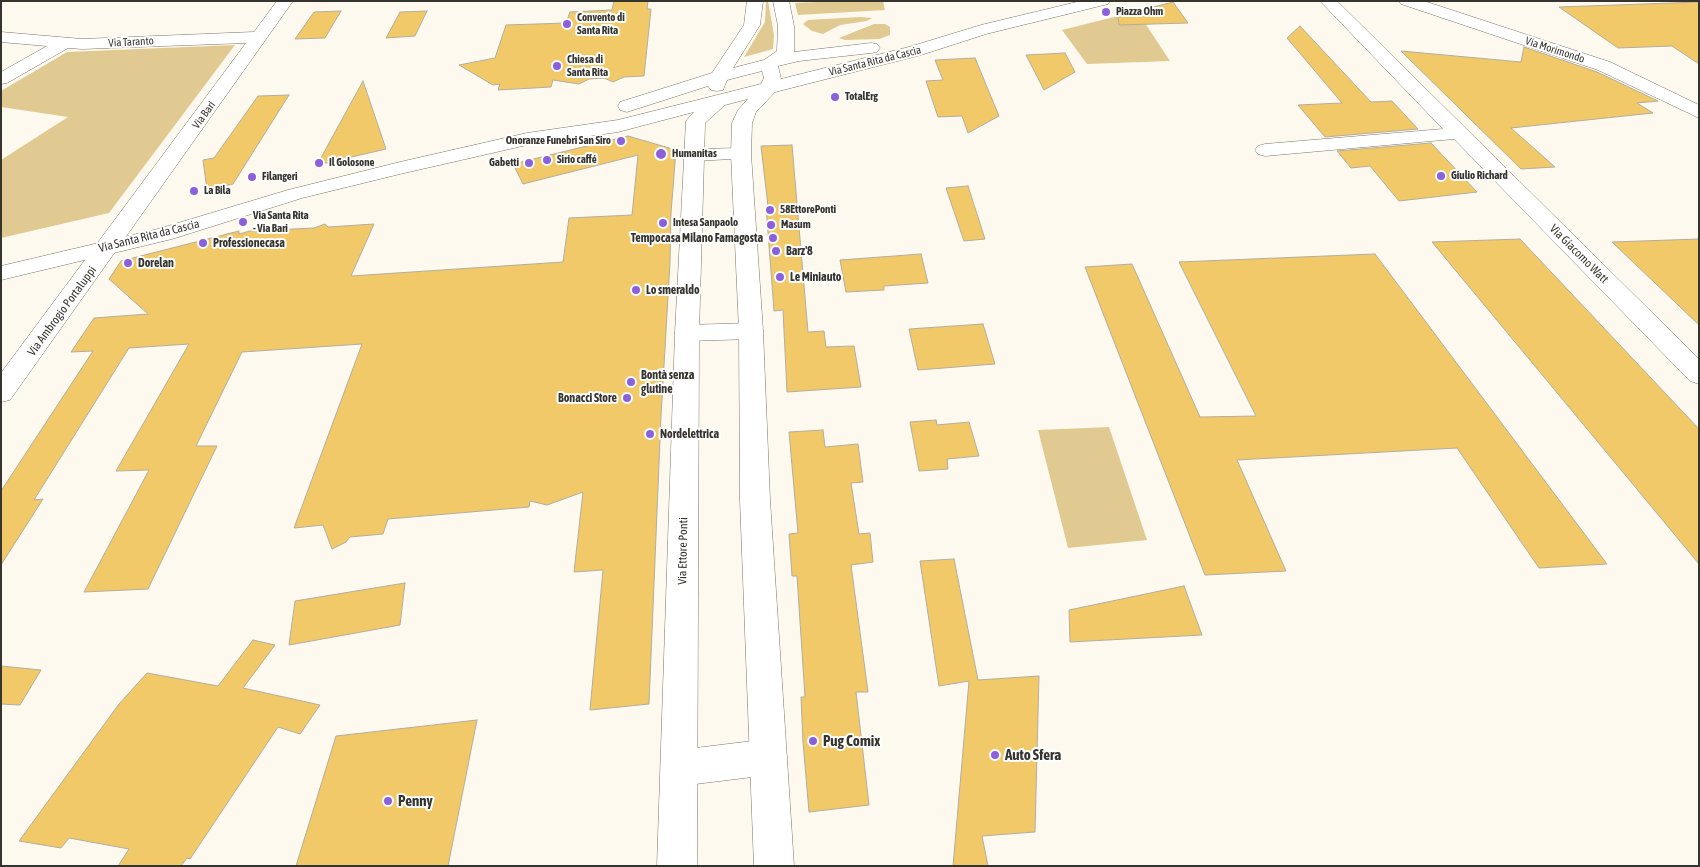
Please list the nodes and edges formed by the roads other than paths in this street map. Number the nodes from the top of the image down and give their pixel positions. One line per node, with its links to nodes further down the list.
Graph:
1 (285, 1): 10 (street, Via Bari)
2 (755, 1): 14 (street)
3 (781, 1): 7 (street)
4 (1102, 1): 8 (street, Via Santa Rita da Cascia)
5 (1328, 1): 20 (street, Via Giacomo Watt)
6 (1407, 1): 18 (street, Via Morimondo)
7 (786, 26): 12 (street); 13 (street)
8 (981, 30): 12 (street, Via Santa Rita da Cascia); 16 (street, Via Santa Rita da Cascia)
9 (1, 36): 11 (street, Via Taranto)
10 (260, 37): 11 (street, Via Taranto); 25 (street, Via Bari)
11 (63, 44): 15 (street)
12 (842, 51): 13 (street, Via Santa Rita da Cascia)
13 (770, 64): 14 (street, Via Santa Rita da Cascia); 16 (street)
14 (718, 77): 17 (street); 21 (street, Via Santa Rita da Cascia)
15 (1, 79)
16 (768, 89): 17 (street, Via Santa Rita da Cascia); 24 (street)
17 (720, 99): 19 (street, Via Santa Rita da Cascia); 22 (street, Via Ettore Ponti)
18 (1699, 112)
19 (618, 126): 21 (street, Via Santa Rita da Cascia); 22 (street)
20 (1459, 133): 23 (street); 30 (street, Via Giacomo Watt)
21 (527, 139): 25 (street, Via Santa Rita da Cascia)
22 (695, 148): 24 (street); 29 (street, Via Ettore Ponti)
23 (1265, 150)
24 (741, 154): 28 (street)
25 (116, 237): 26 (street, Via Santa Rita da Cascia); 27 (street, Via Santa Rita da Cascia); 31 (street, Via Ambrogio Portaluppi)
26 (1, 255)
27 (1, 273)
28 (751, 331): 29 (street); 32 (street)
29 (687, 333): 33 (street, Via Ettore Ponti)
30 (1699, 375)
31 (1, 393)
32 (769, 757): 33 (street); 35 (street)
33 (679, 768): 34 (street, Via Ettore Ponti)
34 (677, 866)
35 (774, 866)

